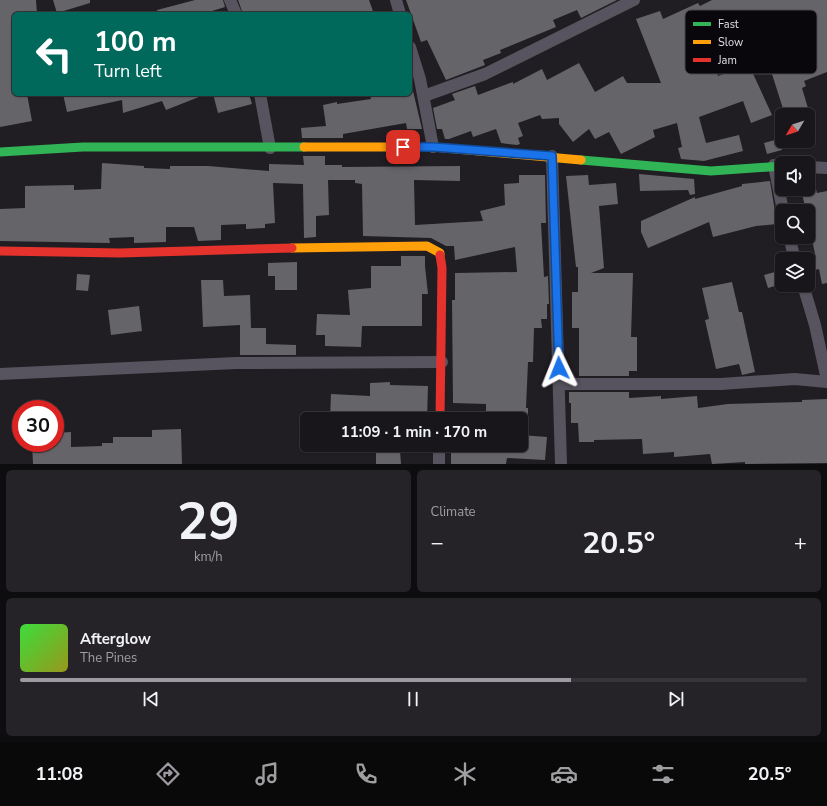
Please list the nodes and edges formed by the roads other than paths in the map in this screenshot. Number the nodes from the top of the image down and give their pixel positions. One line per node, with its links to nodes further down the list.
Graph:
1 (230, 0): 4 (street)
2 (396, 0): 5 (street)
3 (634, 0): 8 (street)
4 (235, 12)
5 (399, 12)
6 (412, 54): 8 (street)
7 (260, 96): 10 (street)
8 (424, 96): 9 (street)
9 (433, 147): 10 (street); 12 (street)
10 (270, 148): 11 (street)
11 (0, 152)
12 (552, 156): 13 (street); 21 (street)
13 (775, 165)
14 (815, 167): 15 (street)
15 (827, 168)
16 (0, 251): 18 (street)
17 (805, 292): 20 (street)
18 (442, 362): 19 (street); 22 (street)
19 (0, 374)
20 (827, 381): 21 (street)
21 (560, 384): 25 (street)
22 (440, 412)
23 (439, 452): 24 (street)
24 (439, 464)
25 (561, 464)

